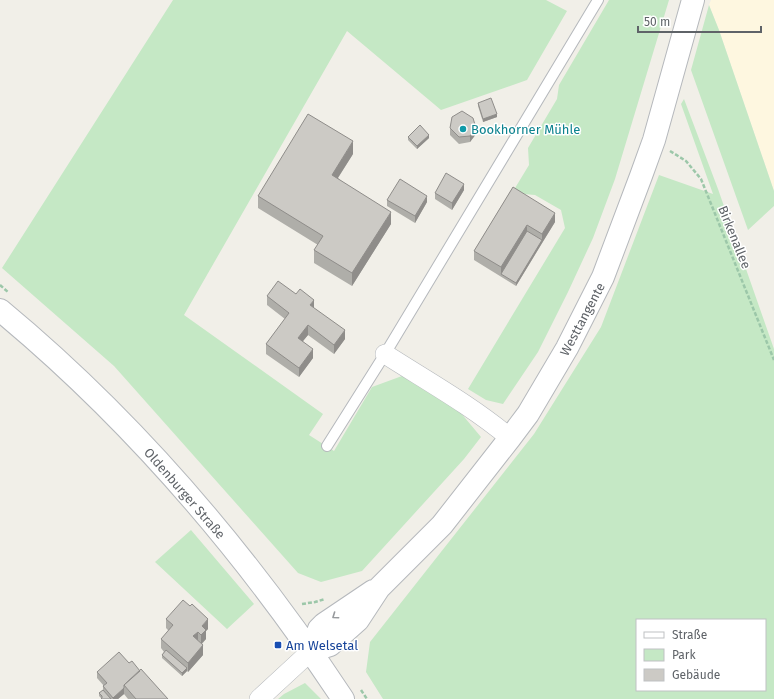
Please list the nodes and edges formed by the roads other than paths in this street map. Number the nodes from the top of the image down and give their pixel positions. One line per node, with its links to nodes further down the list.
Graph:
1 (598, 0): 4 (lane)
2 (693, 0): 5 (street, Westtangente)
3 (0, 310): 7 (street, Oldenburger Straße)
4 (385, 354): 5 (street); 6 (lane)
5 (510, 438): 7 (street, Westtangente)
6 (327, 446)
7 (311, 651): 8 (street); 9 (street, Oldenburger Straße)
8 (259, 699)
9 (343, 699)

